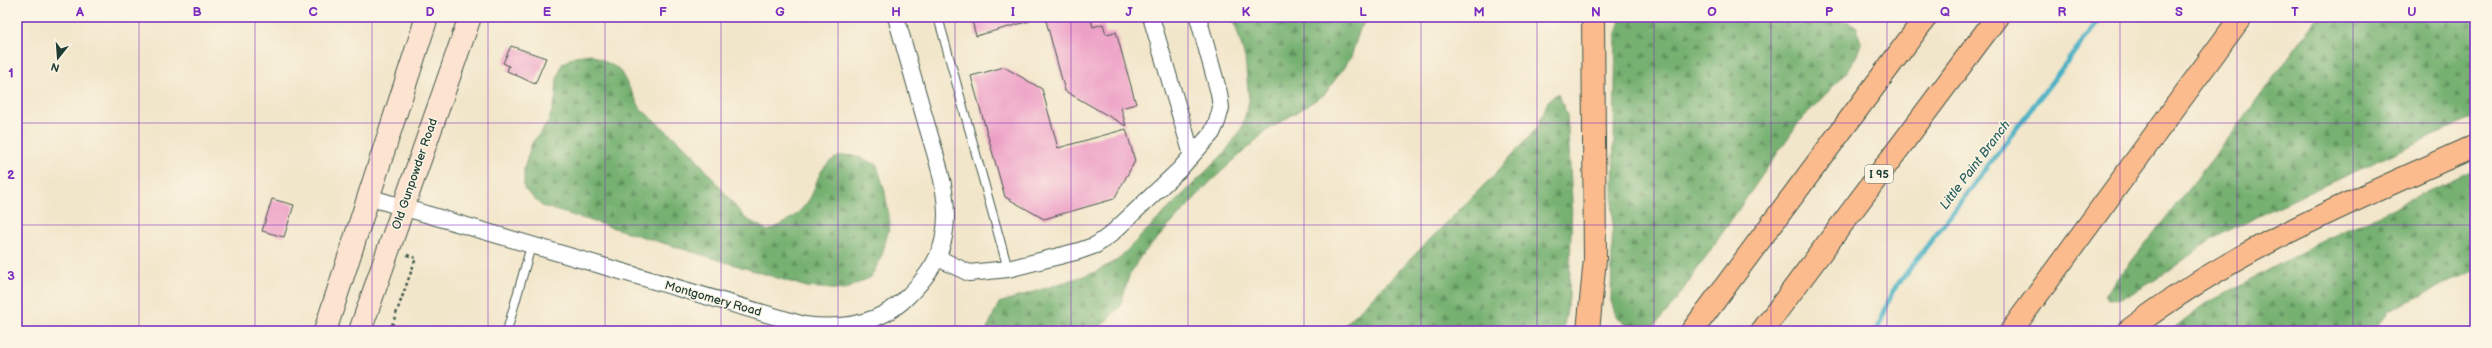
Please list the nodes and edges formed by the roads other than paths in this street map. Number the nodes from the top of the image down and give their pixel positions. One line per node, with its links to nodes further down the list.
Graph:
1 (427, 17): 13 (main road)
2 (470, 17): 14 (main road, Old Gunpowder Road)
3 (896, 17): 16 (street, Montgomery Road)
4 (938, 17): 17 (lane)
5 (1151, 17): 12 (street)
6 (1198, 17): 12 (street)
7 (1593, 17): 21 (highway)
8 (1926, 17): 22 (highway)
9 (1997, 17): 23 (highway, I 95)
10 (2241, 17): 24 (highway)
11 (2475, 146): 25 (highway)
12 (1192, 155): 17 (street)
13 (368, 197): 14 (street, Montgomery Road); 18 (main road)
14 (403, 208): 15 (street, Montgomery Road); 19 (main road, Old Gunpowder Road)
15 (531, 246): 16 (street, Montgomery Road); 20 (lane)
16 (938, 258): 17 (street)
17 (1008, 269)
18 (324, 331)
19 (360, 331)
20 (507, 331)
21 (1588, 331)
22 (1692, 331)
23 (1762, 331)
24 (2011, 331)
25 (2128, 331)

